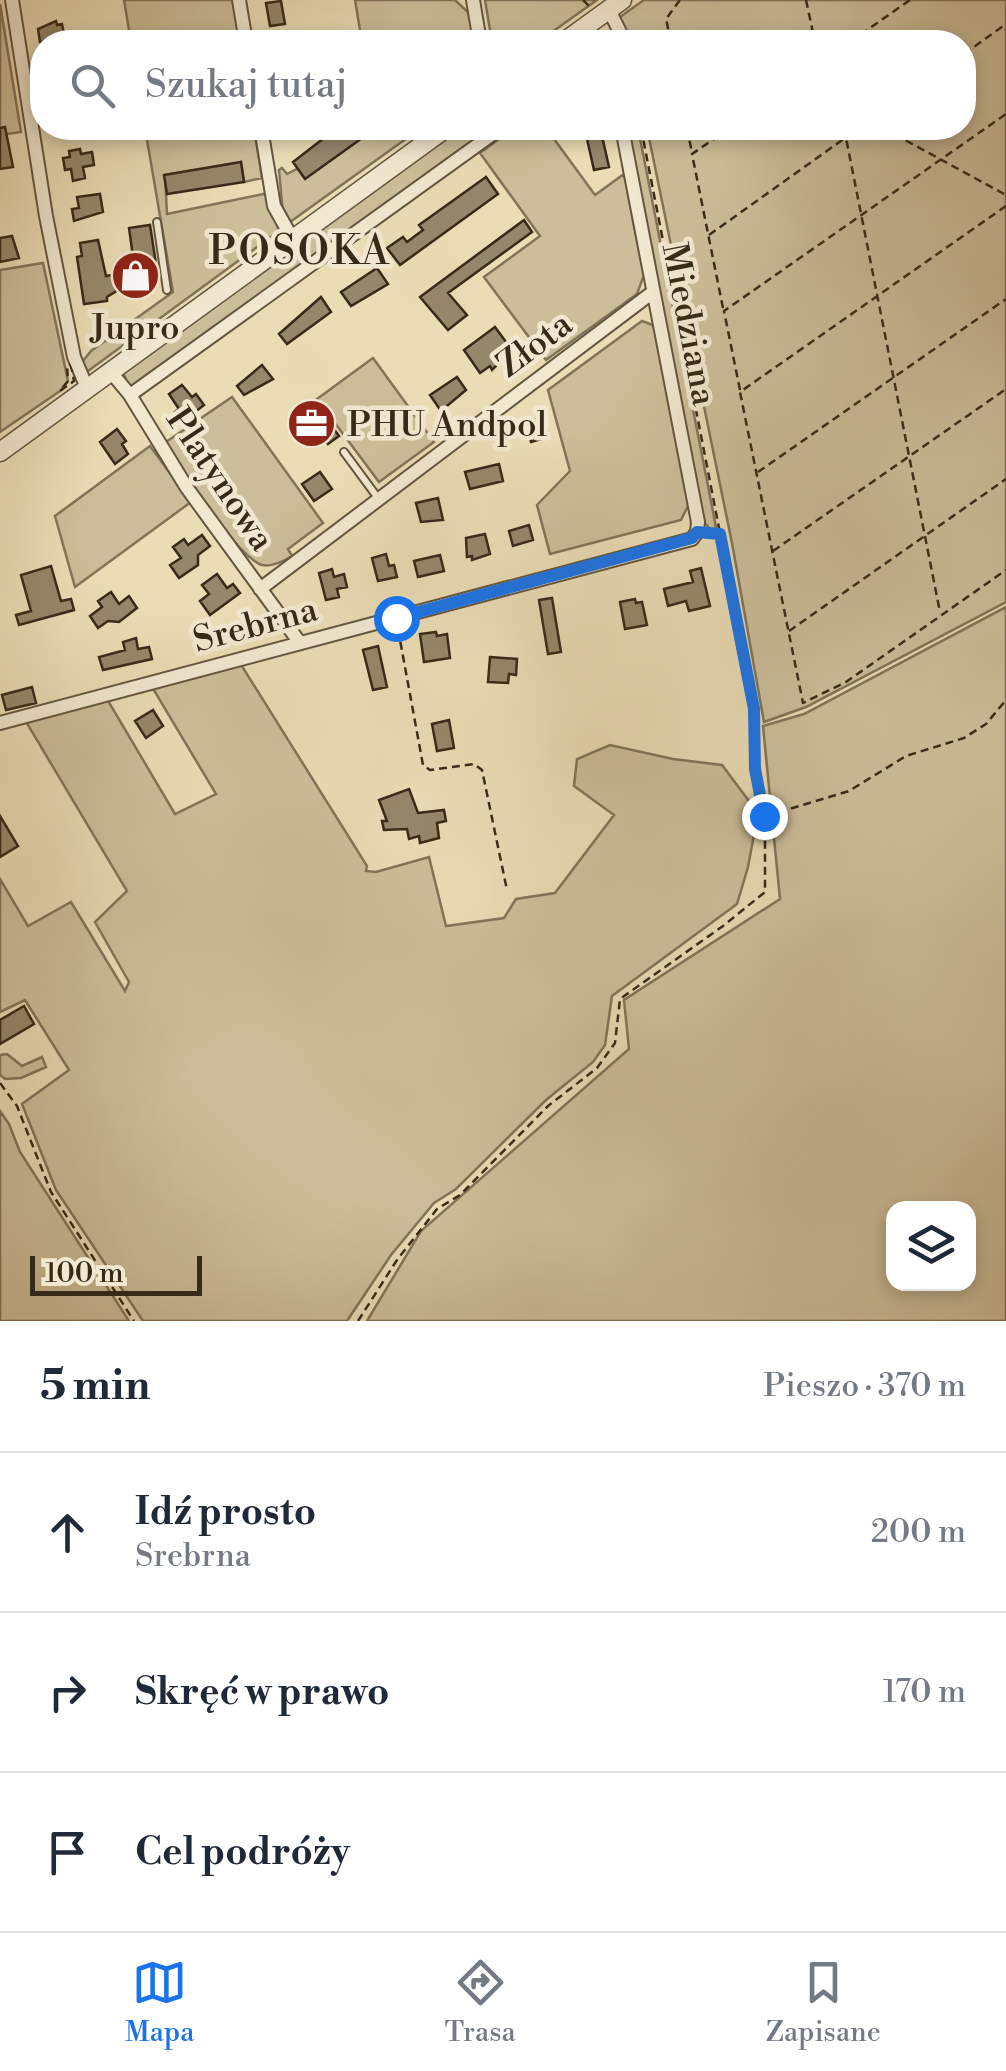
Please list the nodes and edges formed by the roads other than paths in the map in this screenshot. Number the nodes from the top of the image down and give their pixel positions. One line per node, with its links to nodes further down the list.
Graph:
1 (12, 0): 9 (street)
2 (239, 0): 5 (street)
3 (473, 0): 6 (street)
4 (607, 6): 7 (street); 8 (street)
5 (244, 30)
6 (478, 30)
7 (578, 30)
8 (619, 30)
9 (30, 114)
10 (34, 140): 20 (street)
11 (263, 140): 16 (street)
12 (430, 140): 16 (street)
13 (483, 140): 21 (street, Platynowa)
14 (624, 140): 18 (street, Miedziana)
15 (156, 222): 17 (lane)
16 (293, 240): 19 (street)
17 (167, 290)
18 (653, 292): 24 (street, Złota); 25 (street, Miedziana)
19 (110, 372): 20 (street); 21 (street, Platynowa)
20 (87, 388): 22 (street)
21 (130, 396): 26 (street, Platynowa)
22 (0, 452)
23 (344, 452): 24 (lane)
24 (378, 499): 26 (street, Złota)
25 (697, 532): 27 (street, Srebrna)
26 (260, 589): 27 (street, Platynowa)
27 (300, 644): 28 (street, Srebrna)
28 (0, 723)

